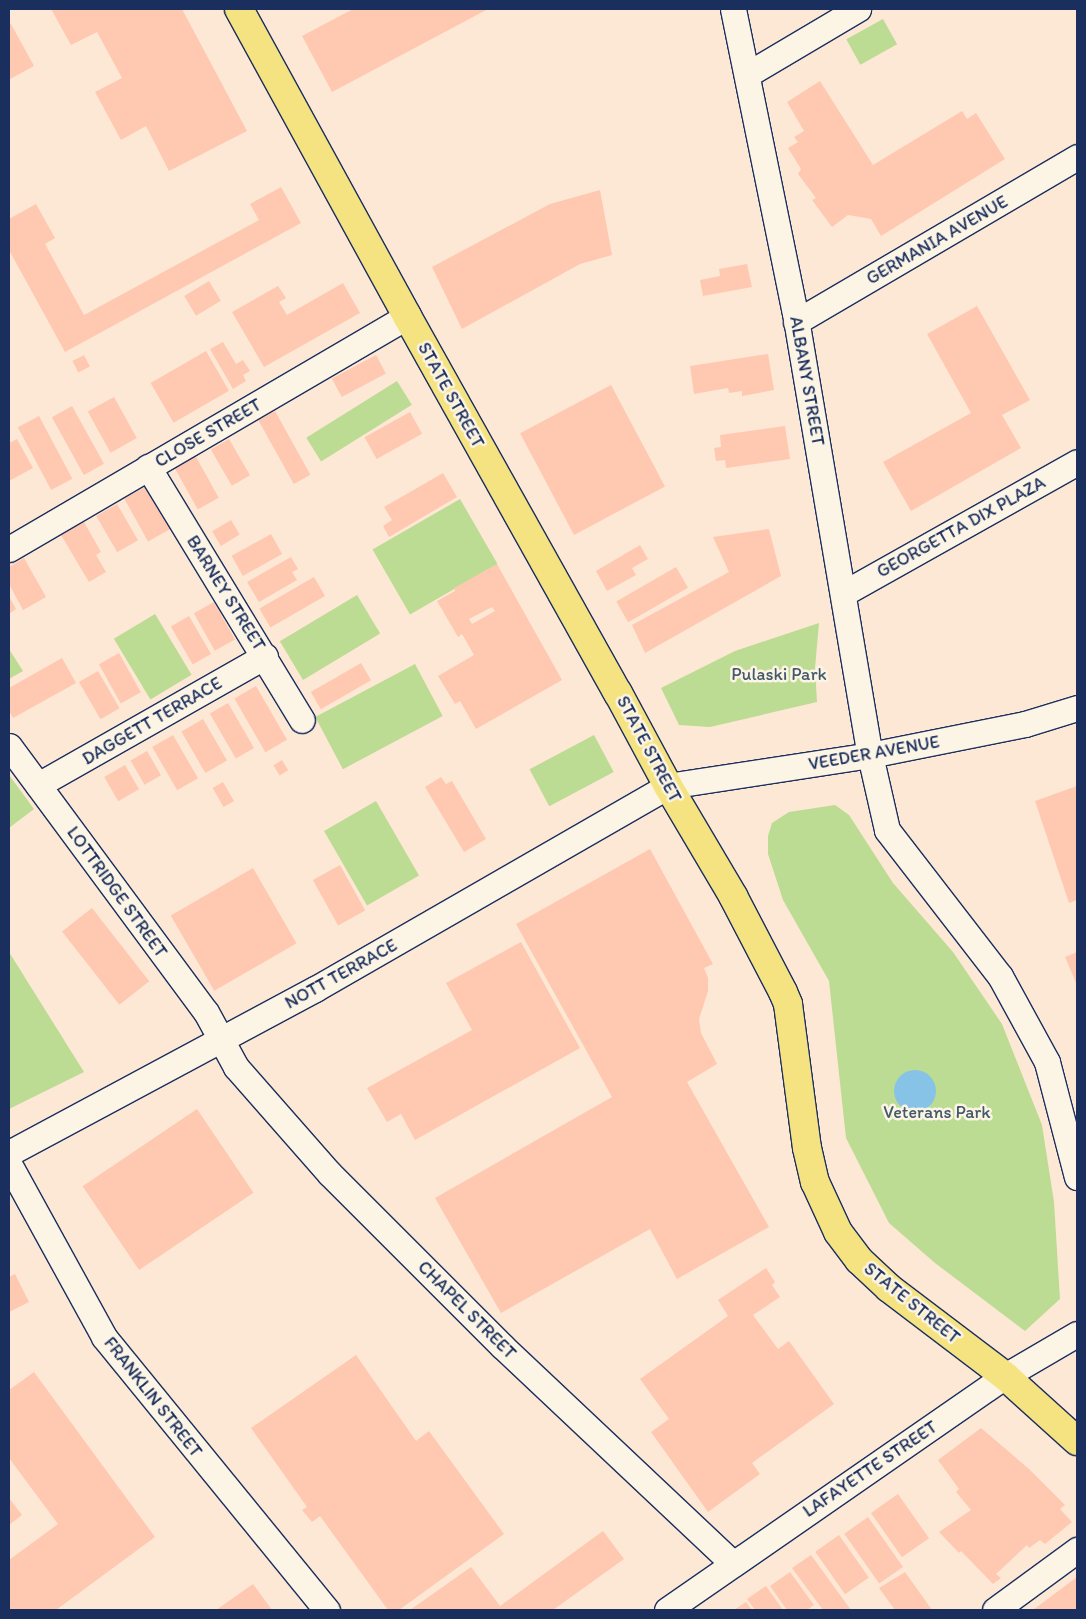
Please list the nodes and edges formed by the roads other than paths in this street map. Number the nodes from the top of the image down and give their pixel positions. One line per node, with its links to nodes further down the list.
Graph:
1 (239, 9): 6 (main road, STATE STREET)
2 (733, 9): 4 (street, ALBANY STREET)
3 (858, 9): 4 (street)
4 (748, 74): 7 (street, ALBANY STREET)
5 (1077, 158): 7 (street, GERMANIA AVENUE)
6 (406, 316): 9 (street, CLOSE STREET); 18 (main road, STATE STREET)
7 (796, 322): 11 (street, ALBANY STREET)
8 (1077, 462): 11 (street, GEORGETTA DIX PLAZA)
9 (148, 467): 10 (street, CLOSE STREET); 12 (street, BARNEY STREET)
10 (9, 549)
11 (844, 593): 16 (street, ALBANY STREET)
12 (265, 656): 14 (street, BARNEY STREET); 17 (street, DAGGETT TERRACE)
13 (1077, 708): 16 (street, VEEDER AVENUE)
14 (302, 720)
15 (9, 746): 17 (street, LOTTRIDGE STREET)
16 (870, 756): 18 (street, VEEDER AVENUE); 22 (street)
17 (38, 785): 19 (street, LOTTRIDGE STREET)
18 (668, 786): 19 (street, NOTT TERRACE); 24 (main road, STATE STREET)
19 (220, 1042): 20 (street, NOTT TERRACE); 27 (street, CHAPEL STREET)
20 (9, 1153)
21 (9, 1164): 28 (street, FRANKLIN STREET)
22 (1077, 1178)
23 (1077, 1334): 24 (street, LAFAYETTE STREET)
24 (1005, 1376): 25 (main road, STATE STREET); 27 (street, LAFAYETTE STREET)
25 (1077, 1441)
26 (1077, 1550): 30 (street)
27 (732, 1563): 29 (street, LAFAYETTE STREET)
28 (327, 1610)
29 (667, 1610)
30 (995, 1610)

